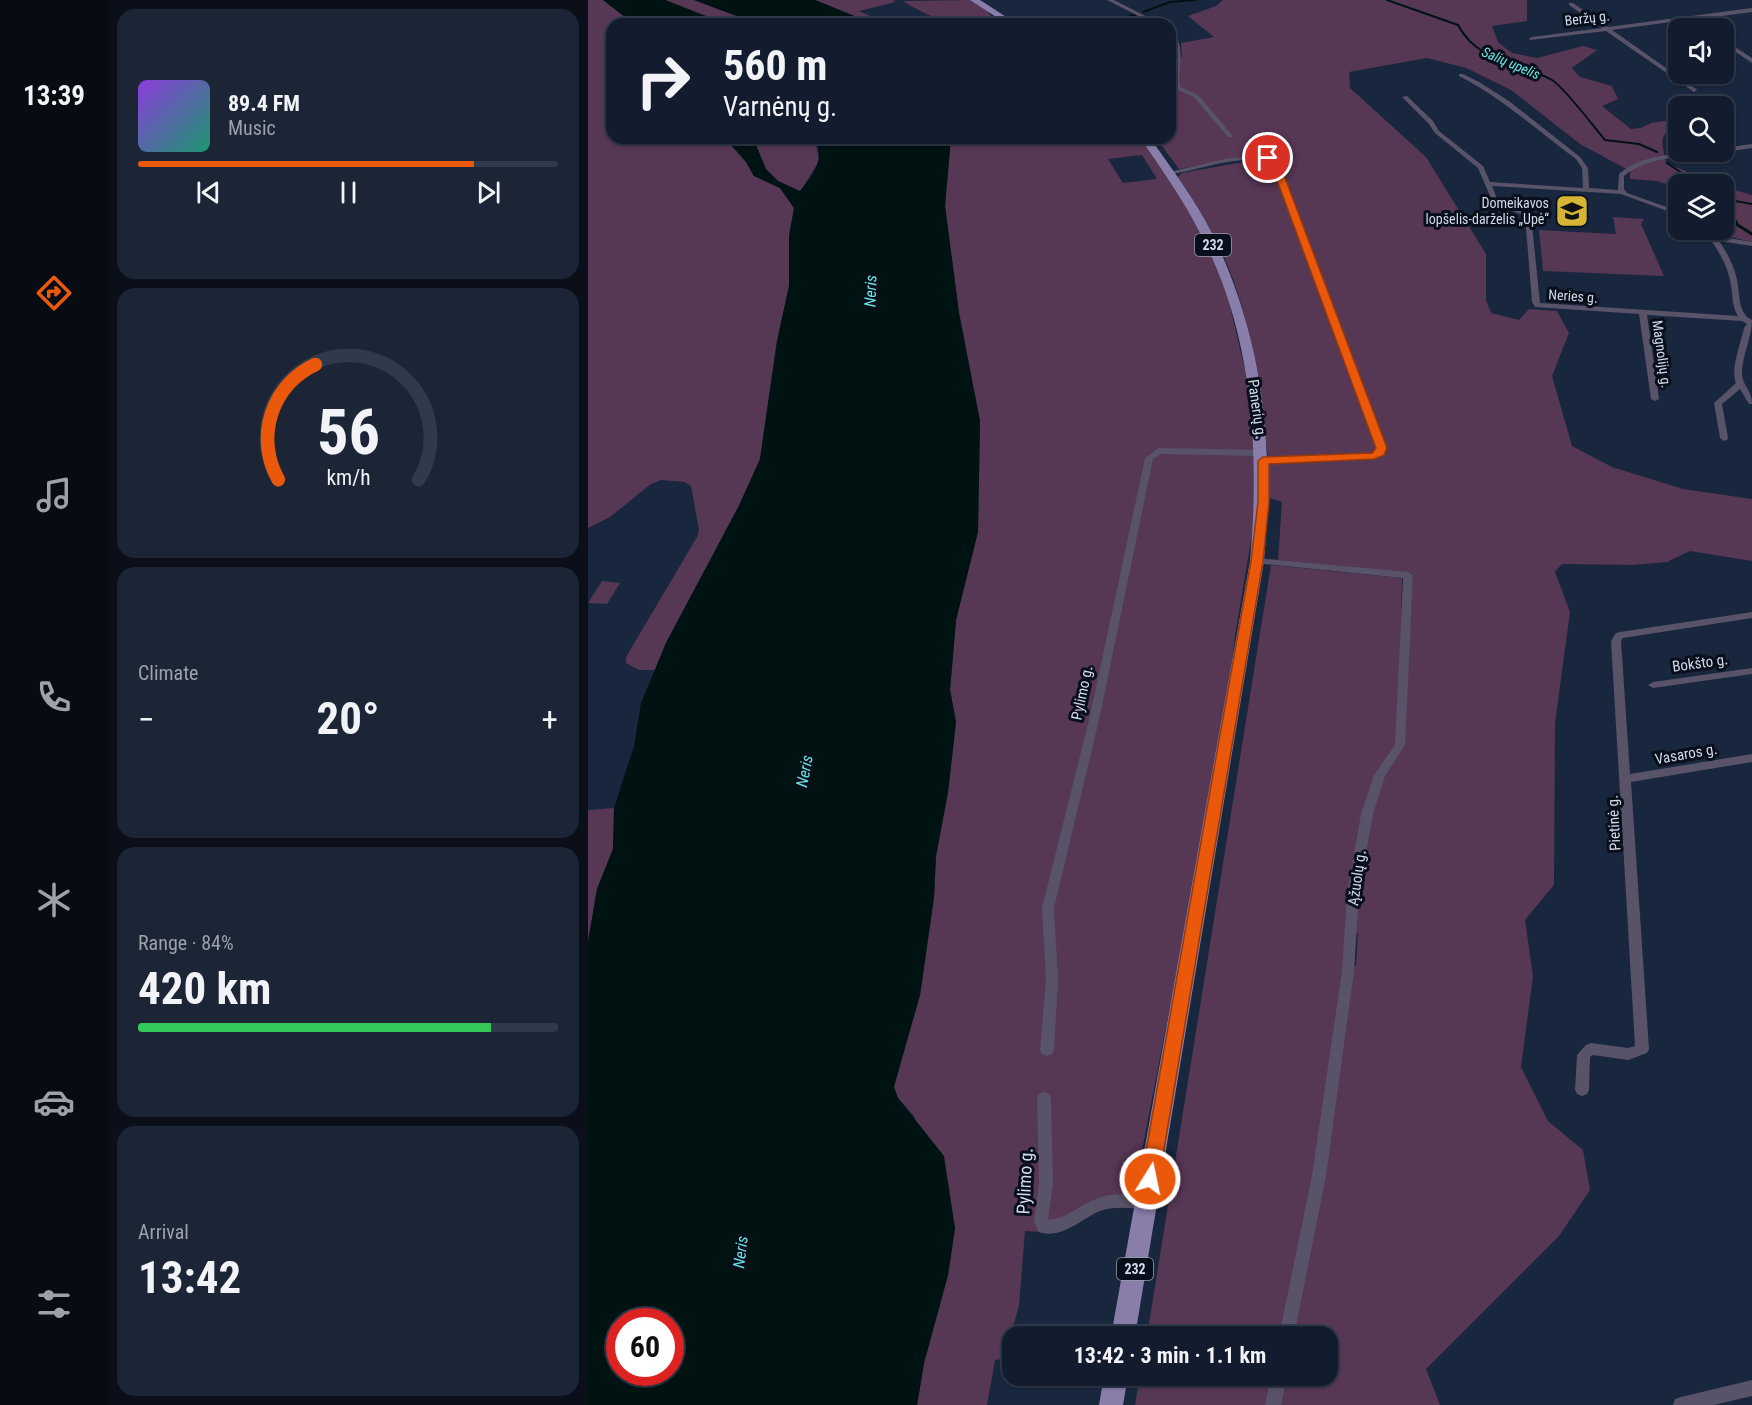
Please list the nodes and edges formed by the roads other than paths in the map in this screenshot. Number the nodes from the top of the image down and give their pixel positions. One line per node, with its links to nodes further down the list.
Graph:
1 (974, 0): 5 (main road)
2 (1110, 0): 6 (street)
3 (1571, 4): 9 (street)
4 (1752, 10): 7 (street, Beržų g.)
5 (1003, 18)
6 (1147, 18)
7 (1686, 18)
8 (1668, 20): 9 (street, Beržų g.)
9 (1607, 28): 10 (street, Beržų g.); 17 (street)
10 (1532, 39)
11 (1176, 40): 14 (street)
12 (1734, 49): 13 (street)
13 (1752, 61)
14 (1176, 75)
15 (1176, 75): 19 (street)
16 (1461, 75): 26 (street)
17 (1695, 90)
18 (1405, 97): 25 (street, Neries g.)
19 (1230, 136)
20 (1150, 144): 24 (main road, Panerių g. / 232)
21 (1752, 146): 22 (street)
22 (1734, 149)
23 (1668, 158): 27 (street)
24 (1172, 172): 38 (main road, Panerių g. / 232); 38 (street, Pylimo g.)
25 (1488, 184): 26 (street); 32 (street, Neries g.)
26 (1586, 190): 27 (street)
27 (1622, 192): 28 (street)
28 (1668, 209)
29 (1715, 240): 33 (street)
30 (1727, 240): 31 (street)
31 (1752, 244)
32 (1643, 313): 33 (street, Neries g.); 35 (street, Magnolijų g.)
33 (1749, 322): 34 (street)
34 (1740, 384): 36 (street); 37 (street)
35 (1655, 399)
36 (1752, 402)
37 (1724, 438)
38 (1263, 457): 39 (main road, Panerių g. / 232); 45 (street, Pylimo g.)
39 (1257, 561): 48 (main road, Panerių g. / 232); 50 (street, Ąžuolų g.)
40 (1752, 615): 44 (street, Pietinė g.)
41 (1752, 671): 42 (street, Bokšto g.)
42 (1653, 685)
43 (1752, 758): 44 (street, Vasaros g.)
44 (1626, 779): 46 (street, Pietinė g.)
45 (1047, 1050)
46 (1582, 1090)
47 (1044, 1098): 48 (street, Pylimo g.)
48 (1147, 1201): 49 (main road, 232)
49 (1125, 1326)
50 (1289, 1326)
51 (1114, 1386): 54 (main road)
52 (1277, 1386): 55 (street)
53 (1752, 1388): 56 (street)
54 (1111, 1405)
55 (1273, 1405)
56 (1681, 1405)

